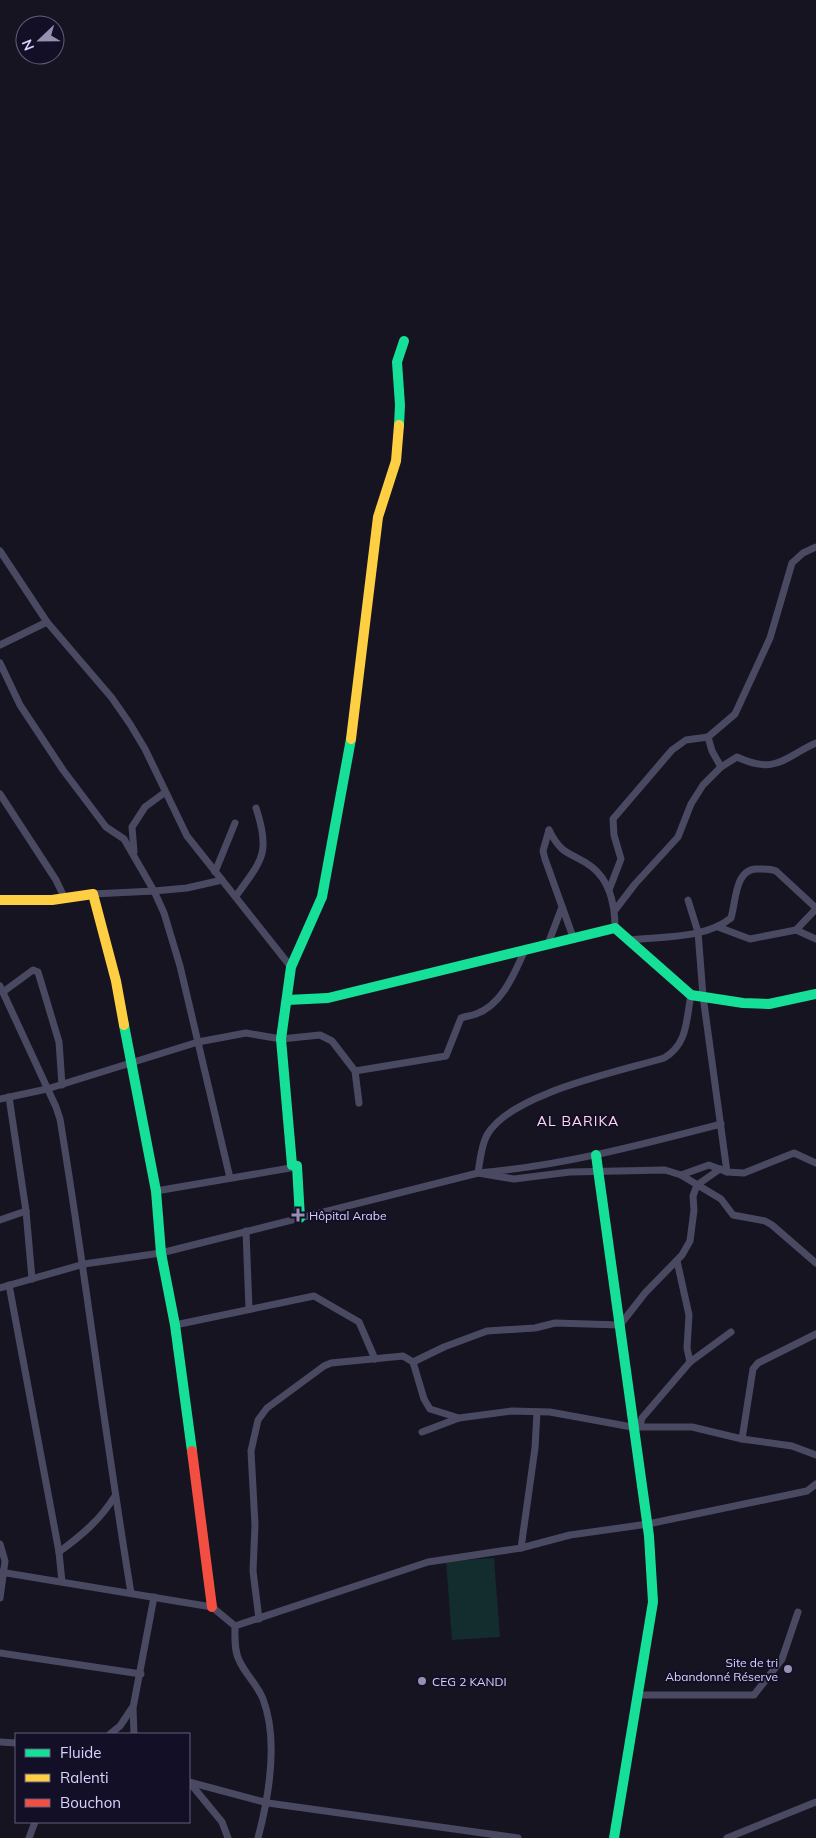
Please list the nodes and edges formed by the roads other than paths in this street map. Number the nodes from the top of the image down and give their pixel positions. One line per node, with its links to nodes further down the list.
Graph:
1 (404, 341): 36 (street)
2 (816, 547): 7 (street)
3 (0, 551): 4 (street)
4 (47, 622): 5 (street); 10 (street)
5 (0, 645)
6 (0, 663): 14 (street)
7 (708, 737): 9 (street); 17 (street)
8 (816, 743): 9 (street)
9 (721, 767): 26 (street)
10 (164, 793): 14 (street); 15 (street)
11 (0, 794): 21 (street)
12 (256, 808): 20 (street)
13 (235, 823): 15 (street)
14 (135, 858): 18 (street)
15 (215, 872): 16 (street)
16 (222, 880): 18 (street); 20 (street)
17 (608, 890): 24 (street); 26 (street)
18 (154, 891): 19 (street); 43 (street)
19 (93, 894): 21 (street); 44 (street)
20 (236, 896): 36 (street)
21 (65, 899): 22 (street)
22 (0, 900)
23 (688, 900): 30 (street)
24 (562, 907): 31 (street); 34 (street)
25 (816, 909): 27 (street); 29 (street)
26 (615, 910): 28 (street)
27 (718, 927): 29 (street); 30 (street)
28 (615, 928): 31 (street); 33 (street)
29 (796, 930): 32 (street)
30 (698, 932): 33 (street); 40 (street)
31 (573, 937): 34 (street)
32 (816, 939)
33 (632, 940): 39 (street)
34 (548, 944): 35 (street)
35 (524, 952): 41 (street); 45 (street)
36 (291, 967): 41 (street)
37 (1, 989): 46 (street); 47 (street)
38 (816, 994): 40 (street)
39 (692, 995): 40 (street); 57 (street)
40 (703, 996): 51 (street)
41 (286, 1000): 42 (street)
42 (281, 1039): 43 (street); 45 (street); 54 (street)
43 (198, 1042): 44 (street); 59 (street)
44 (130, 1063): 46 (street); 61 (street)
45 (355, 1071): 50 (street)
46 (62, 1085): 47 (street)
47 (47, 1089): 48 (street); 69 (street)
48 (9, 1097): 49 (street); 62 (street)
49 (0, 1099)
50 (359, 1103)
51 (721, 1124): 52 (street); 56 (street)
52 (596, 1156): 55 (street); 57 (street)
53 (816, 1163): 56 (street)
54 (297, 1166): 59 (street); 63 (street)
55 (598, 1170): 57 (street); 58 (street); 75 (street)
56 (724, 1171): 58 (street); 60 (street)
57 (478, 1173): 63 (street)
58 (681, 1175): 60 (street)
59 (230, 1178): 61 (street)
60 (697, 1184): 67 (street); 68 (street)
61 (156, 1191): 66 (street)
62 (26, 1212): 64 (street); 70 (street)
63 (300, 1218): 65 (street)
64 (0, 1220)
65 (246, 1231): 66 (street); 73 (street)
66 (161, 1253): 69 (street); 74 (street)
67 (677, 1261): 75 (street); 80 (street)
68 (816, 1262)
69 (84, 1264): 70 (street); 88 (street)
70 (32, 1279): 71 (street)
71 (9, 1286): 72 (street); 94 (street)
72 (0, 1288)
73 (249, 1308): 74 (street); 78 (street)
74 (175, 1325): 100 (street)
75 (620, 1325): 79 (street); 83 (street)
76 (731, 1332): 80 (street)
77 (816, 1334): 85 (street)
78 (375, 1359): 79 (street); 102 (street)
79 (413, 1362): 82 (street)
80 (690, 1362): 83 (street)
81 (536, 1412): 82 (street); 83 (street); 93 (street)
82 (459, 1418): 84 (street)
83 (636, 1427): 85 (street); 91 (street)
84 (422, 1432)
85 (742, 1439): 86 (street)
86 (816, 1454)
87 (816, 1484): 91 (street)
88 (115, 1496): 89 (street); 90 (street)
89 (118, 1511): 90 (street); 97 (street)
90 (102, 1516): 94 (street)
91 (648, 1524): 93 (street); 106 (street)
92 (0, 1544): 95 (street)
93 (521, 1548): 102 (street)
94 (59, 1552): 96 (street)
95 (2, 1572): 96 (street); 99 (street)
96 (62, 1582): 97 (street)
97 (132, 1594): 98 (street)
98 (154, 1597): 100 (street); 105 (street)
99 (0, 1598)
100 (212, 1606): 103 (street)
101 (798, 1612): 106 (street)
102 (259, 1619): 103 (street)
103 (235, 1626): 115 (street)
104 (0, 1653): 105 (street)
105 (141, 1674): 107 (street)
106 (638, 1695): 121 (street)
107 (133, 1708): 108 (street); 109 (street)
108 (111, 1733)
109 (134, 1733)
110 (0, 1742): 111 (street)
111 (15, 1743)
112 (190, 1782): 115 (street)
113 (190, 1783): 118 (street)
114 (816, 1802): 122 (street)
115 (268, 1804): 119 (street); 120 (street)
116 (35, 1823): 117 (street)
117 (29, 1838)
118 (228, 1838)
119 (258, 1838)
120 (518, 1838)
121 (614, 1838)
122 (727, 1838)

